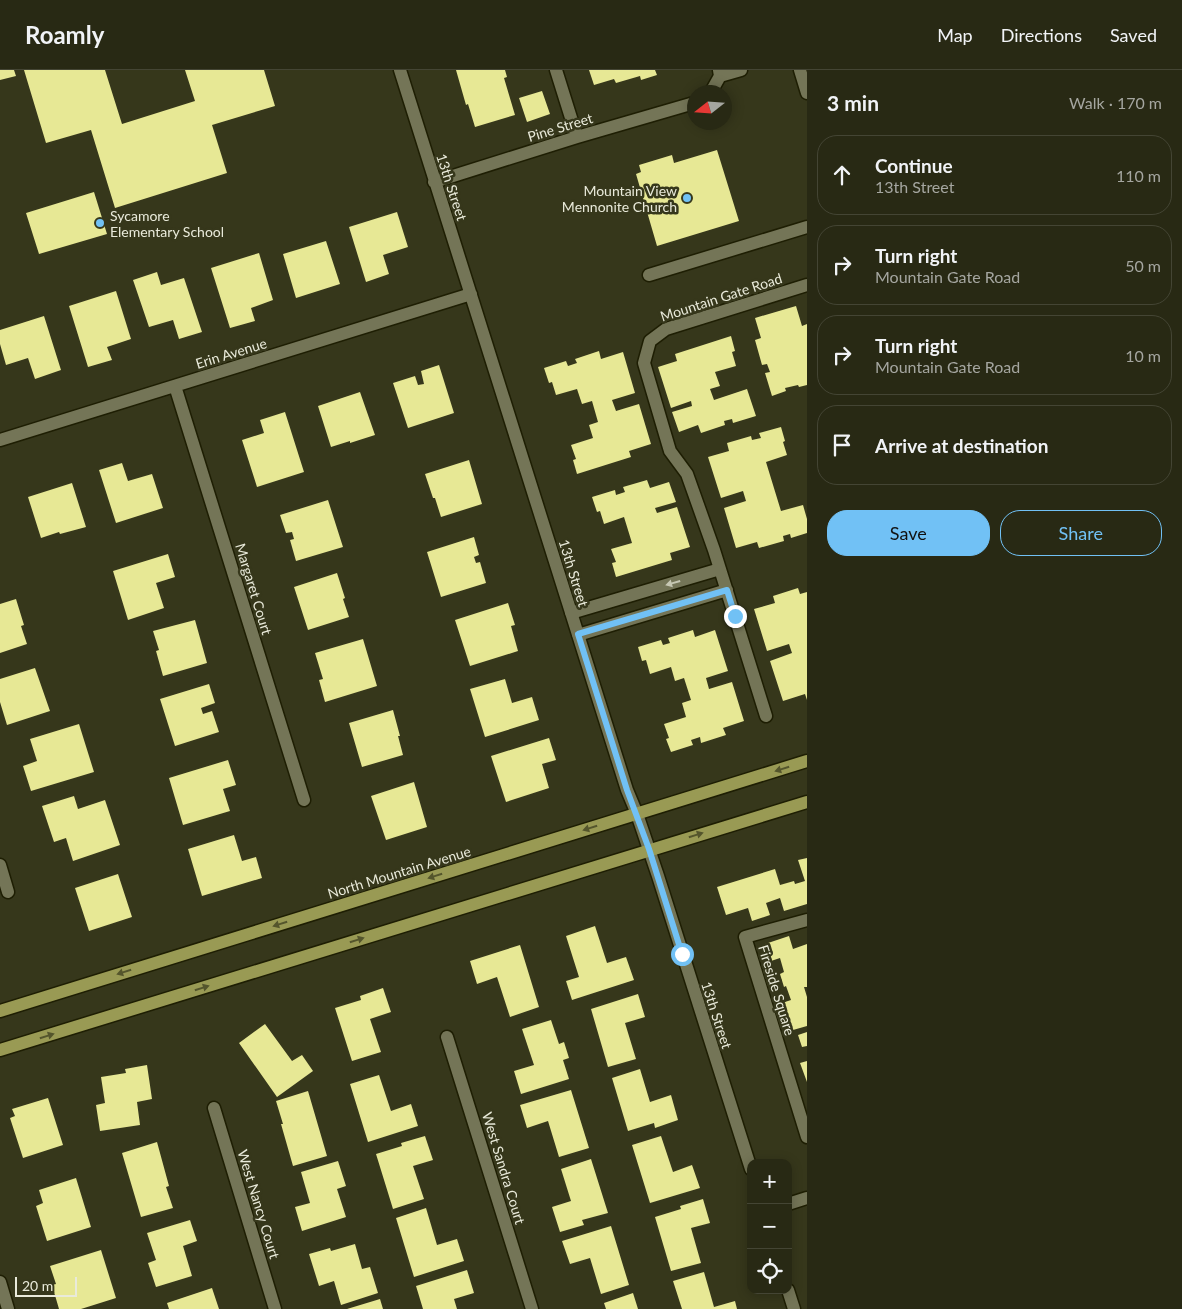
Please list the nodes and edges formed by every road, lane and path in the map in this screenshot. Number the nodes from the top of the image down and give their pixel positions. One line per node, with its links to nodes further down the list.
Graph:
1 (400, 70): 10 (street, 13th Street)
2 (556, 70): 9 (street)
3 (740, 70): 5 (street)
4 (800, 70): 7 (street)
5 (720, 73): 6 (street)
6 (715, 85)
7 (807, 93)
8 (687, 105): 9 (street, Pine Street)
9 (577, 137): 10 (street, Pine Street)
10 (434, 182): 14 (street, 13th Street)
11 (807, 227): 12 (street)
12 (648, 275)
13 (807, 284): 17 (street, Mountain Gate Road)
14 (471, 294): 15 (street, Erin Avenue); 19 (street, 13th Street)
15 (175, 386): 16 (street, Erin Avenue); 23 (street, Margaret Court)
16 (0, 440)
17 (720, 569): 18 (street, Mountain Gate Road); 19 (street, one-way to 19)
18 (727, 590): 20 (street); 21 (street, Mountain Gate Road)
19 (571, 613): 20 (street, 13th Street)
20 (578, 634): 25 (street, 13th Street)
21 (766, 716)
22 (807, 761): 25 (main road, North Mountain Avenue, one-way to 25)
23 (304, 800)
24 (807, 802): 26 (main road, one-way to 24)
25 (637, 814): 26 (street, 13th Street); 30 (main road, North Mountain Avenue, one-way to 30)
26 (649, 849): 32 (main road, one-way to 26); 35 (street, 13th Street)
27 (0, 865): 28 (street)
28 (8, 892)
29 (807, 920): 34 (street, Fireside Square)
30 (0, 1011)
31 (447, 1037): 42 (street, West Sandra Court)
32 (0, 1050)
33 (214, 1108): 41 (street, West Nancy Court)
34 (807, 1137)
35 (748, 1159)
36 (807, 1198): 37 (street)
37 (792, 1203)
38 (0, 1282): 40 (street)
39 (789, 1294): 43 (street)
40 (8, 1309)
41 (275, 1309)
42 (532, 1309)
43 (794, 1309)

